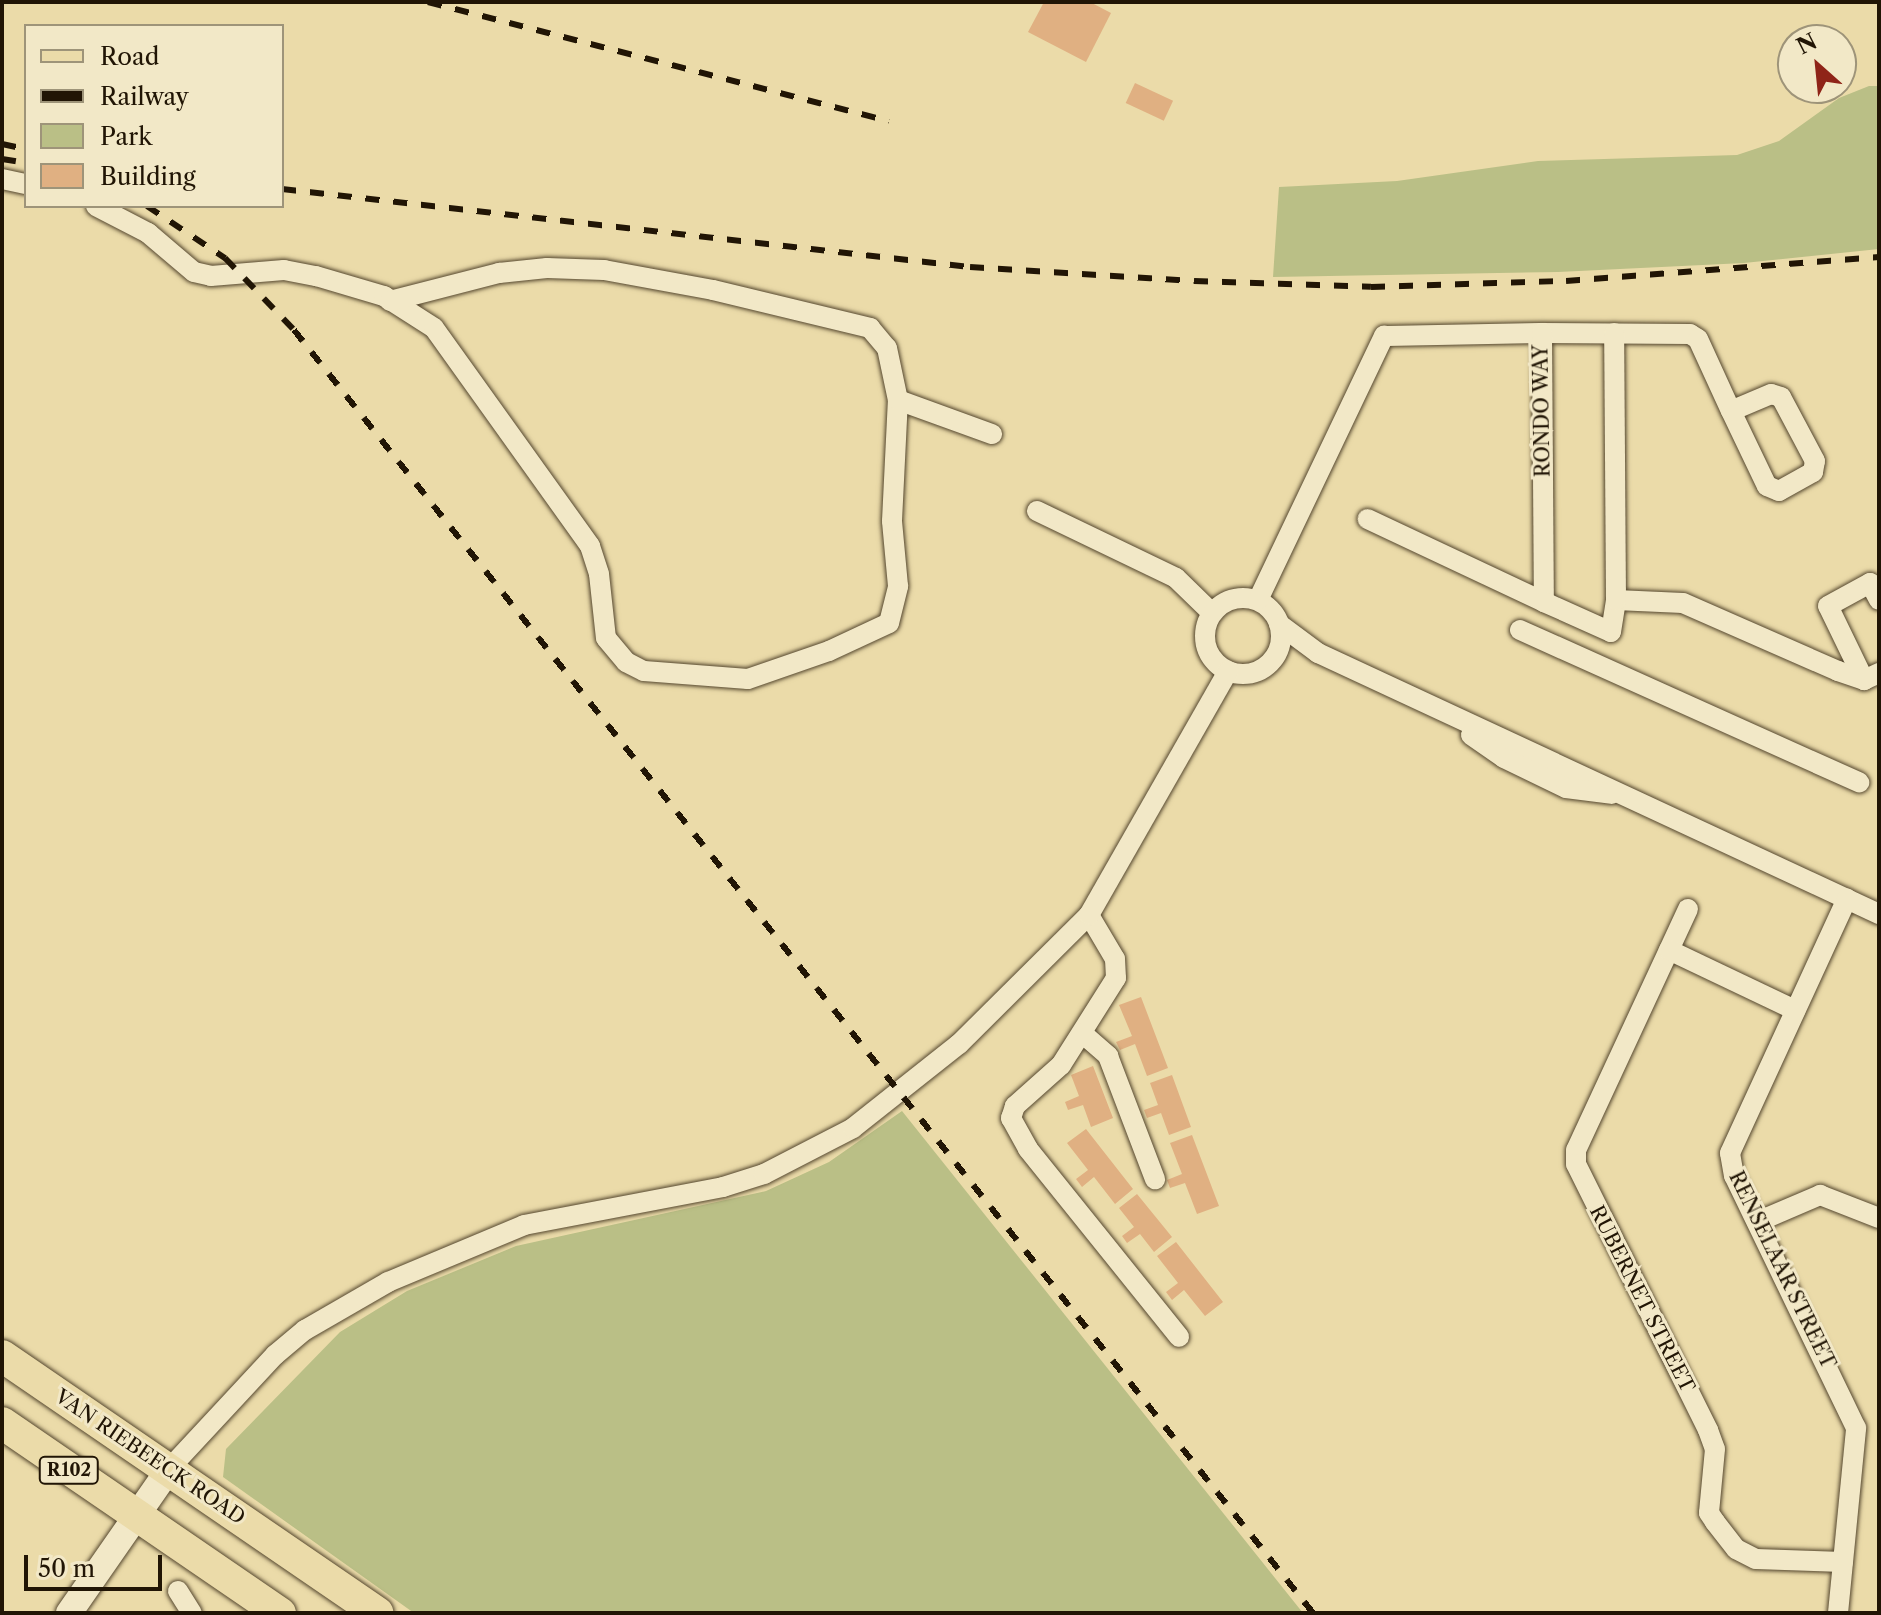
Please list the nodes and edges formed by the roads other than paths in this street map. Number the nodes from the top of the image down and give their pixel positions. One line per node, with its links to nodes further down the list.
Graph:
1 (2, 179): 2 (street)
2 (24, 184)
3 (100, 208): 4 (street)
4 (390, 301): 7 (street); 7 (street)
5 (1542, 333): 6 (street); 12 (street, RONDO WAY); 15 (street, RONDO WAY)
6 (1614, 333): 8 (street); 13 (street)
7 (898, 400): 9 (street)
8 (1731, 411): 8 (street)
9 (992, 434)
10 (1037, 511): 16 (street)
11 (1368, 519): 15 (street)
12 (1258, 600): 16 (street); 17 (street)
13 (1616, 600): 19 (street); 24 (street)
14 (1879, 600): 24 (street)
15 (1544, 602): 19 (street)
16 (1212, 613): 23 (street)
17 (1279, 624): 20 (street); 21 (street)
18 (1520, 630): 22 (street)
19 (1611, 632): 22 (street)
20 (1318, 653): 21 (street); 26 (street)
21 (1275, 655): 23 (street)
22 (1597, 664): 25 (street)
23 (1228, 671): 29 (street)
24 (1872, 676)
25 (1859, 782)
26 (1847, 899): 28 (street); 31 (street, RENSELAAR STREET)
27 (1688, 909): 30 (street, RUBERNET STREET)
28 (1879, 914)
29 (1089, 915): 32 (street); 39 (street)
30 (1669, 950): 31 (street); 41 (street, RUBERNET STREET)
31 (1795, 1010): 35 (street, RENSELAAR STREET)
32 (1082, 1033): 33 (street); 36 (street)
33 (1155, 1179)
34 (1879, 1218): 35 (street)
35 (1757, 1222): 41 (street, RENSELAAR STREET)
36 (1179, 1337)
37 (2, 1356): 39 (main road, VAN RIEBEECK ROAD / R102)
38 (2, 1423): 40 (main road, R102)
39 (169, 1469): 40 (street); 46 (main road, VAN RIEBEECK ROAD / R102)
40 (136, 1515): 43 (street); 45 (main road, R102)
41 (1843, 1562): 47 (street, RENSELAAR STREET)
42 (178, 1591): 44 (street)
43 (69, 1613)
44 (192, 1613)
45 (280, 1613)
46 (377, 1613)
47 (1838, 1613)

